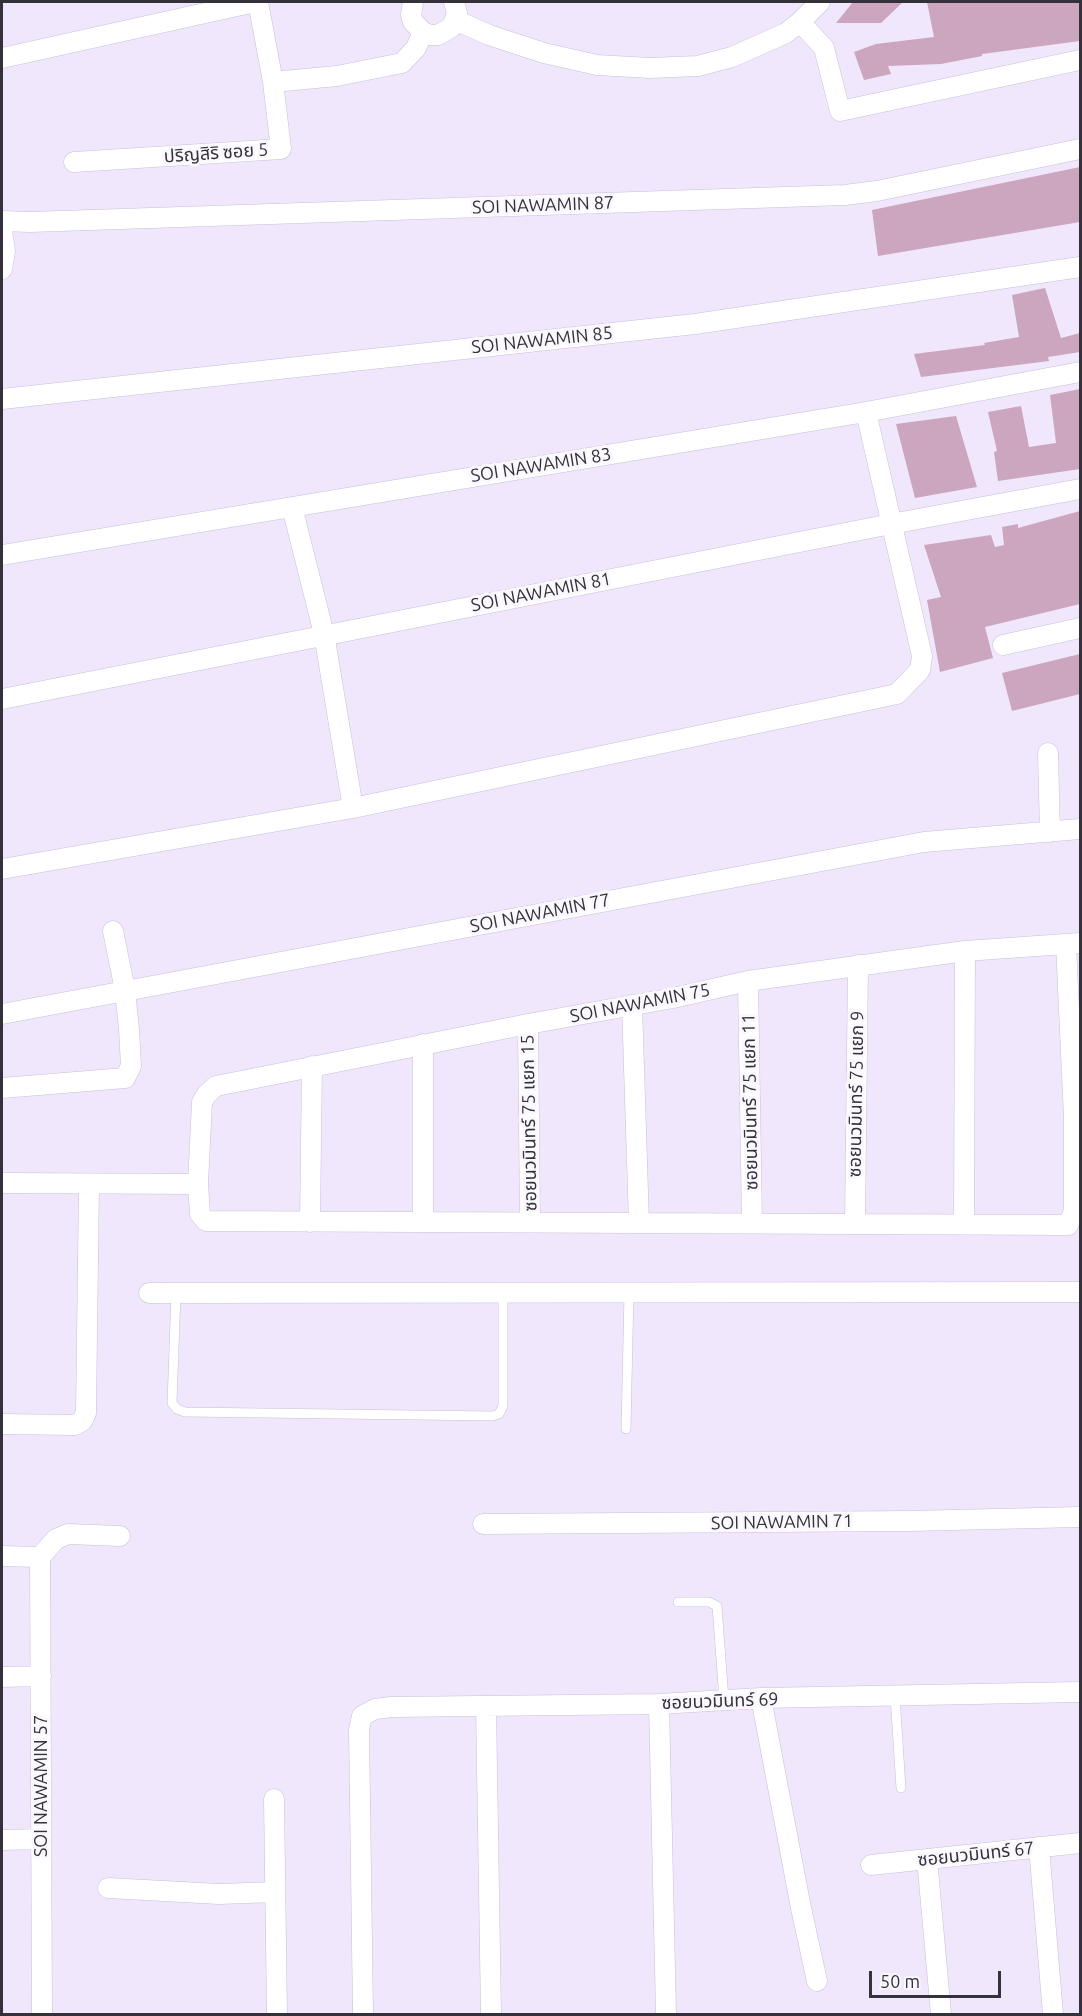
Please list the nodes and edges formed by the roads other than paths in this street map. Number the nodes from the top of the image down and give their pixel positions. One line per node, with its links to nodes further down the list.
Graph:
1 (256, 2): 7 (street); 9 (street, ปริญสิริ ซอย 5)
2 (413, 2): 6 (street)
3 (820, 2): 5 (street)
4 (455, 11): 5 (street); 6 (street)
5 (800, 22): 8 (street)
6 (423, 32): 9 (street)
7 (2, 58)
8 (1080, 60)
9 (273, 82): 11 (street, ปริญสิริ ซอย 5)
10 (1080, 149): 12 (street, SOI NAWAMIN 87)
11 (74, 162)
12 (2, 221)
13 (2, 231): 15 (street)
14 (1080, 267): 17 (street, SOI NAWAMIN 85)
15 (2, 269)
16 (1080, 372): 18 (street, SOI NAWAMIN 83)
17 (2, 399)
18 (866, 412): 20 (street, SOI NAWAMIN 83); 21 (street)
19 (1080, 489): 21 (street, SOI NAWAMIN 81)
20 (292, 507): 22 (street, SOI NAWAMIN 83); 24 (street)
21 (891, 524): 24 (street, SOI NAWAMIN 81); 28 (street)
22 (2, 555)
23 (1080, 627): 25 (street)
24 (324, 634): 26 (street, SOI NAWAMIN 81); 28 (street)
25 (1003, 645)
26 (2, 699)
27 (1048, 753): 30 (street)
28 (353, 808): 31 (street)
29 (1080, 829): 30 (street, SOI NAWAMIN 77)
30 (1050, 832): 37 (street, SOI NAWAMIN 77)
31 (2, 869)
32 (112, 931): 37 (street)
33 (1073, 943): 34 (street, SOI NAWAMIN 75); 44 (street)
34 (965, 951): 35 (street, SOI NAWAMIN 75); 54 (street)
35 (858, 965): 36 (street, SOI NAWAMIN 75); 53 (street, ซอยนวมินทร์ 75 แยก 9)
36 (748, 981): 38 (street, SOI NAWAMIN 75); 52 (street, ซอยนวมินทร์ 75 แยก 11)
37 (125, 990): 39 (street, SOI NAWAMIN 77); 43 (street)
38 (632, 1005): 40 (street, SOI NAWAMIN 75); 51 (street)
39 (2, 1014)
40 (528, 1024): 41 (street, SOI NAWAMIN 75); 50 (street, ซอยนวมินทร์ 75 แยก 15)
41 (423, 1044): 42 (street, SOI NAWAMIN 75); 49 (street)
42 (312, 1066): 47 (street, SOI NAWAMIN 75); 48 (street)
43 (2, 1088)
44 (1077, 1118): 54 (street)
45 (2, 1183): 46 (street)
46 (89, 1184): 47 (street); 60 (street)
47 (198, 1184): 48 (street)
48 (310, 1222): 49 (street)
49 (423, 1222): 50 (street)
50 (530, 1222): 51 (street)
51 (639, 1223): 52 (street)
52 (752, 1223): 53 (street)
53 (855, 1224): 54 (street)
54 (964, 1224)
55 (1080, 1292): 58 (street)
56 (149, 1293): 59 (street)
57 (503, 1293): 58 (street); 59 (street); 59 (lane)
58 (629, 1293): 61 (lane)
59 (176, 1294)
60 (2, 1424)
61 (626, 1429)
62 (1080, 1517): 63 (street, SOI NAWAMIN 71)
63 (483, 1524)
64 (120, 1536): 66 (street)
65 (2, 1556): 66 (street)
66 (40, 1557): 68 (street, SOI NAWAMIN 57)
67 (678, 1602): 73 (lane)
68 (41, 1676): 69 (street); 78 (street, SOI NAWAMIN 57)
69 (2, 1677)
70 (1080, 1692): 71 (street, ซอยนวมินทร์ 69)
71 (895, 1696): 72 (street, ซอยนวมินทร์ 69); 76 (lane)
72 (761, 1698): 73 (street, ซอยนวมินทร์ 69); 86 (street)
73 (724, 1700): 74 (street, ซอยนวมินทร์ 69)
74 (659, 1704): 75 (street, ซอยนวมินทร์ 69); 91 (street)
75 (486, 1706): 89 (street, ซอยนวมินทร์ 69); 90 (street)
76 (901, 1788)
77 (274, 1799): 85 (street)
78 (41, 1839): 79 (street); 87 (street, SOI NAWAMIN 57)
79 (2, 1840)
80 (1080, 1843): 81 (street, ซอยนวมินทร์ 67)
81 (1039, 1847): 82 (street, ซอยนวมินทร์ 67); 93 (street)
82 (927, 1859): 83 (street, ซอยนวมินทร์ 67); 92 (street)
83 (871, 1865)
84 (108, 1888): 85 (street)
85 (275, 1892): 88 (street)
86 (818, 1981)
87 (42, 2014)
88 (277, 2014)
89 (363, 2014)
90 (491, 2014)
91 (666, 2014)
92 (941, 2014)
93 (1053, 2014)

